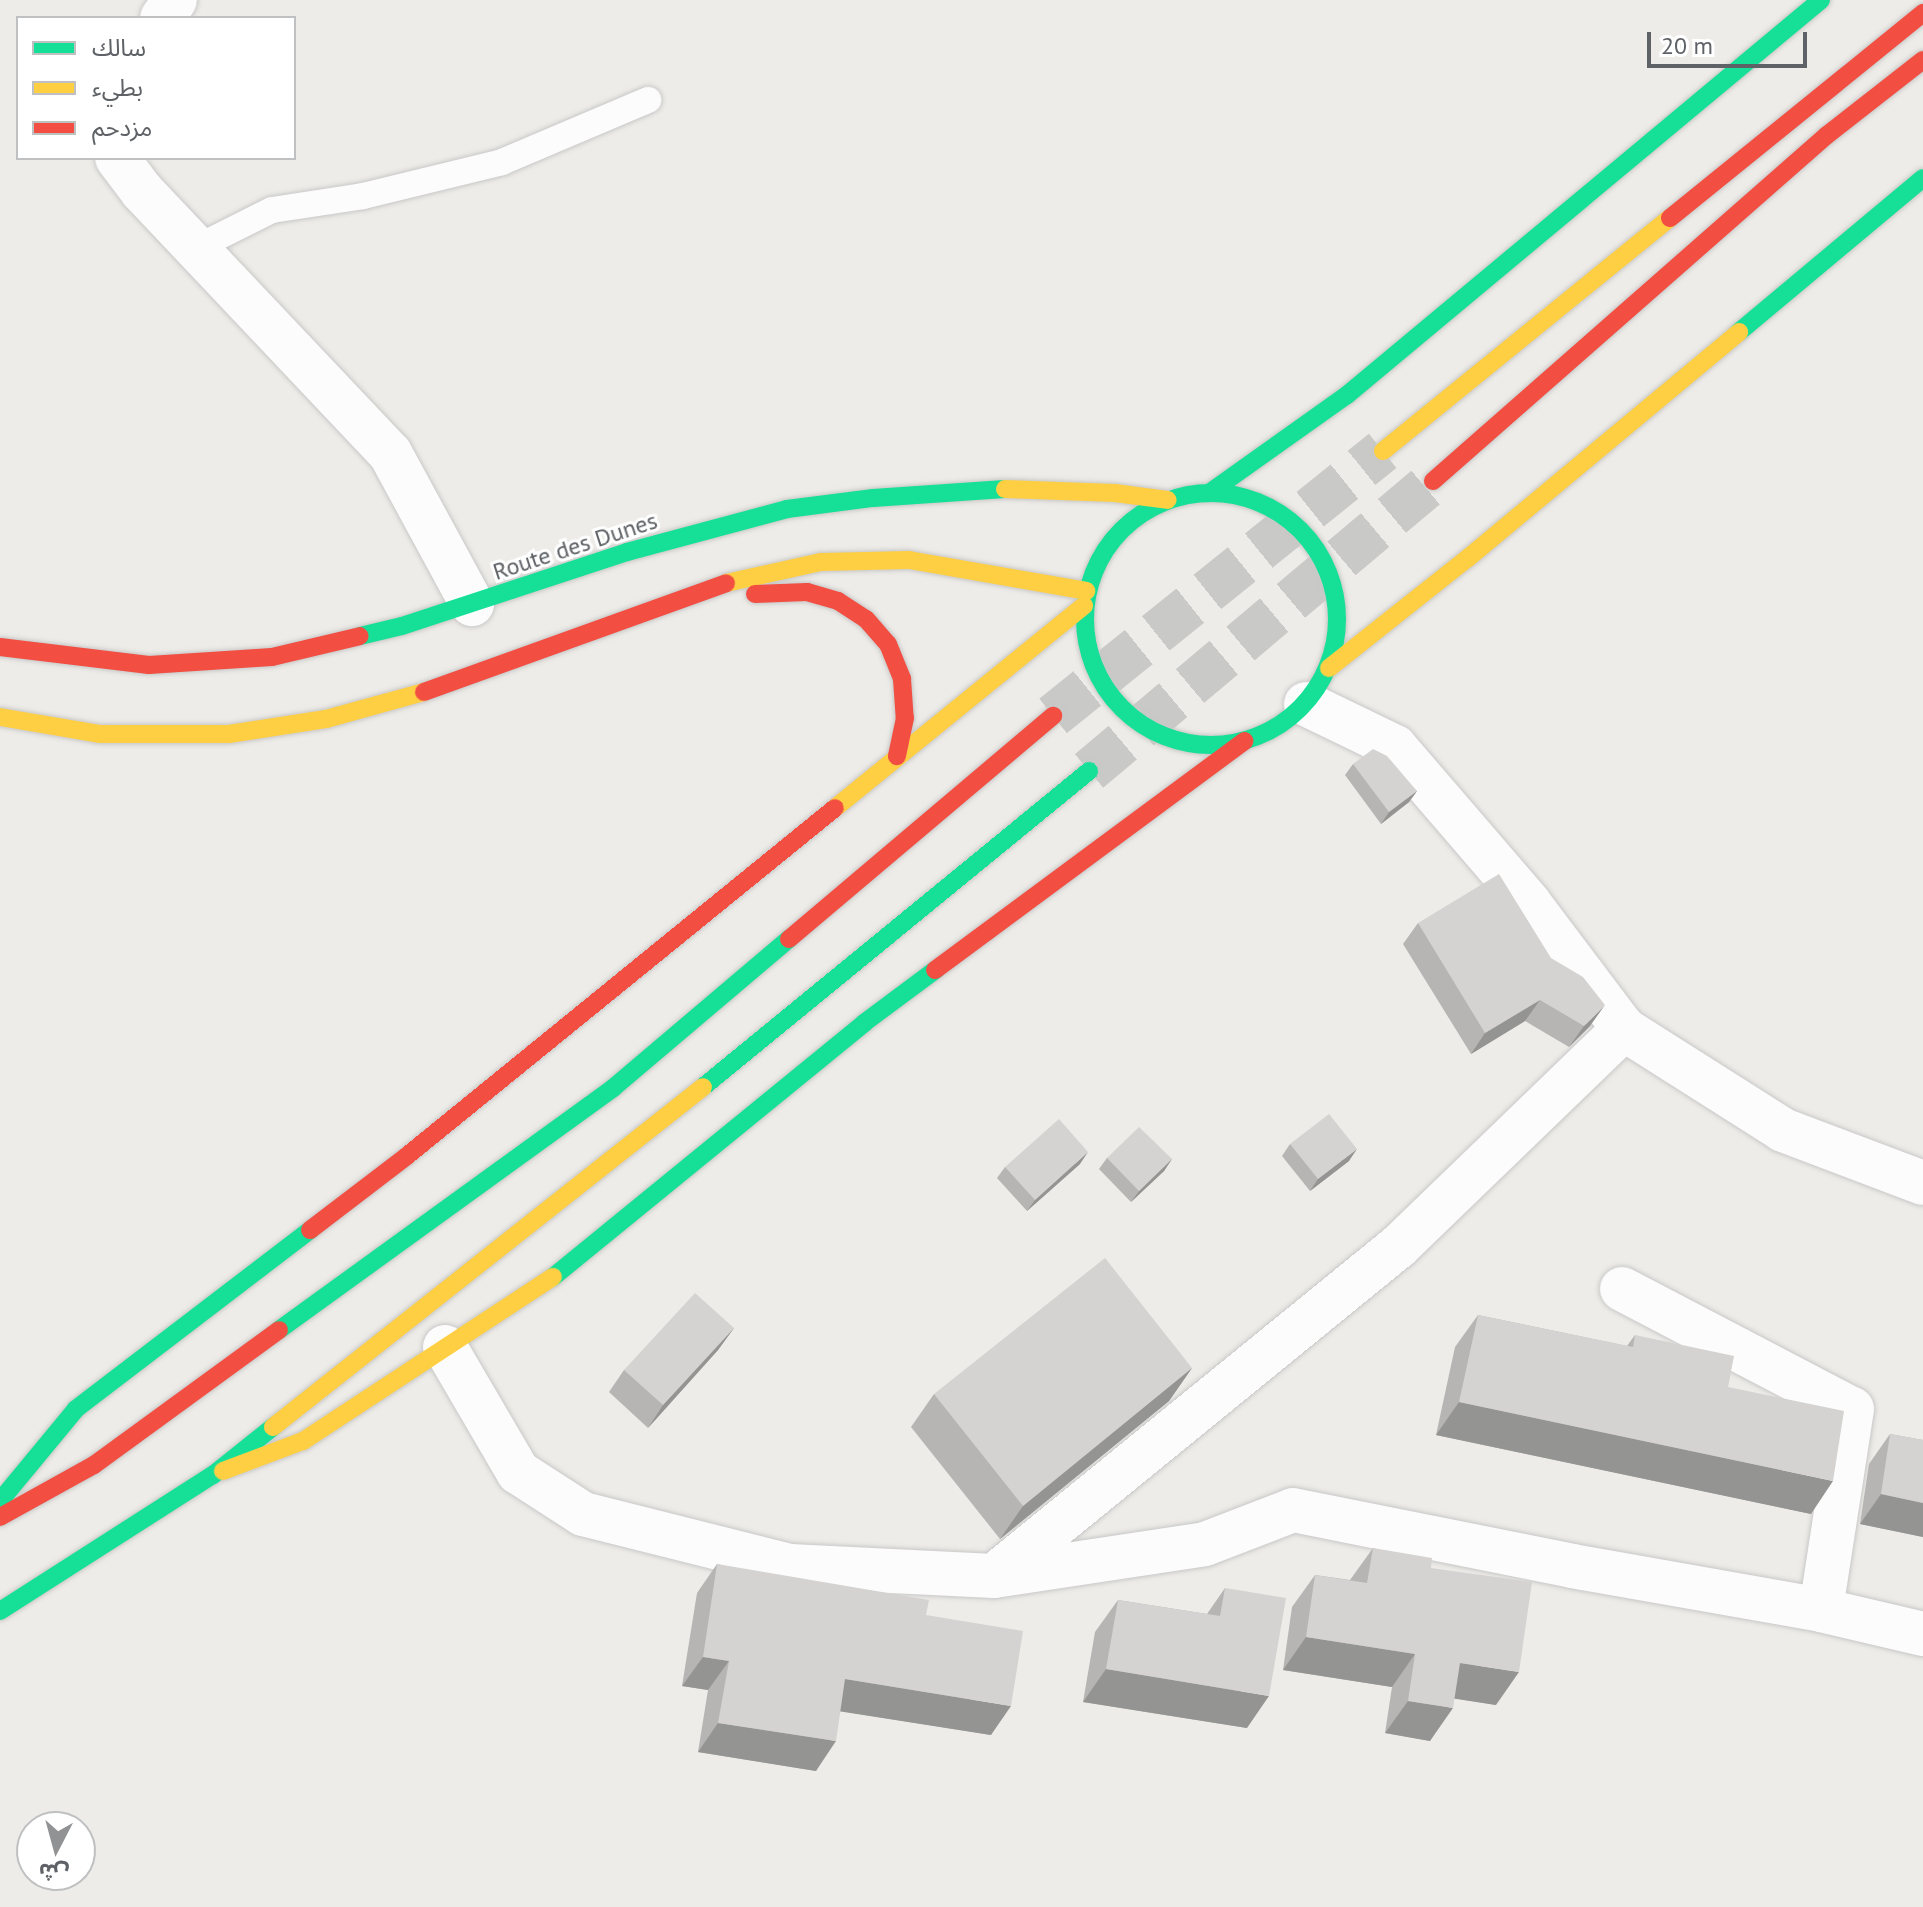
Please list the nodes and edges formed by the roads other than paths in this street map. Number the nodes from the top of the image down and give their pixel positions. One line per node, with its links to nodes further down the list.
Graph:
1 (1821, 0): 10 (main road)
2 (1923, 13): 8 (main road)
3 (1923, 60): 9 (main road)
4 (648, 100): 7 (lane)
5 (119, 160): 7 (street)
6 (1923, 178): 16 (main road)
7 (196, 248): 14 (street)
8 (1383, 451)
9 (1433, 481)
10 (1209, 493): 11 (main road); 16 (main road)
11 (1168, 500): 13 (main road); 14 (main road, Route des Dunes)
12 (697, 593): 13 (main road); 18 (main road); 20 (main road)
13 (1085, 599): 19 (main road); 20 (main road)
14 (472, 604): 15 (main road, Route des Dunes)
15 (0, 647)
16 (1317, 686): 19 (main road); 22 (street)
17 (1053, 716): 28 (main road)
18 (0, 717)
19 (1245, 741): 25 (main road)
20 (897, 756): 27 (main road)
21 (1089, 771): 26 (main road)
22 (1624, 1029): 23 (street); 29 (street)
23 (1923, 1183)
24 (1622, 1289): 30 (street)
25 (445, 1347): 26 (main road); 29 (street)
26 (213, 1475): 31 (main road)
27 (0, 1501)
28 (0, 1517)
29 (994, 1576): 30 (street)
30 (1821, 1610): 32 (street)
31 (0, 1611)
32 (1923, 1634)

